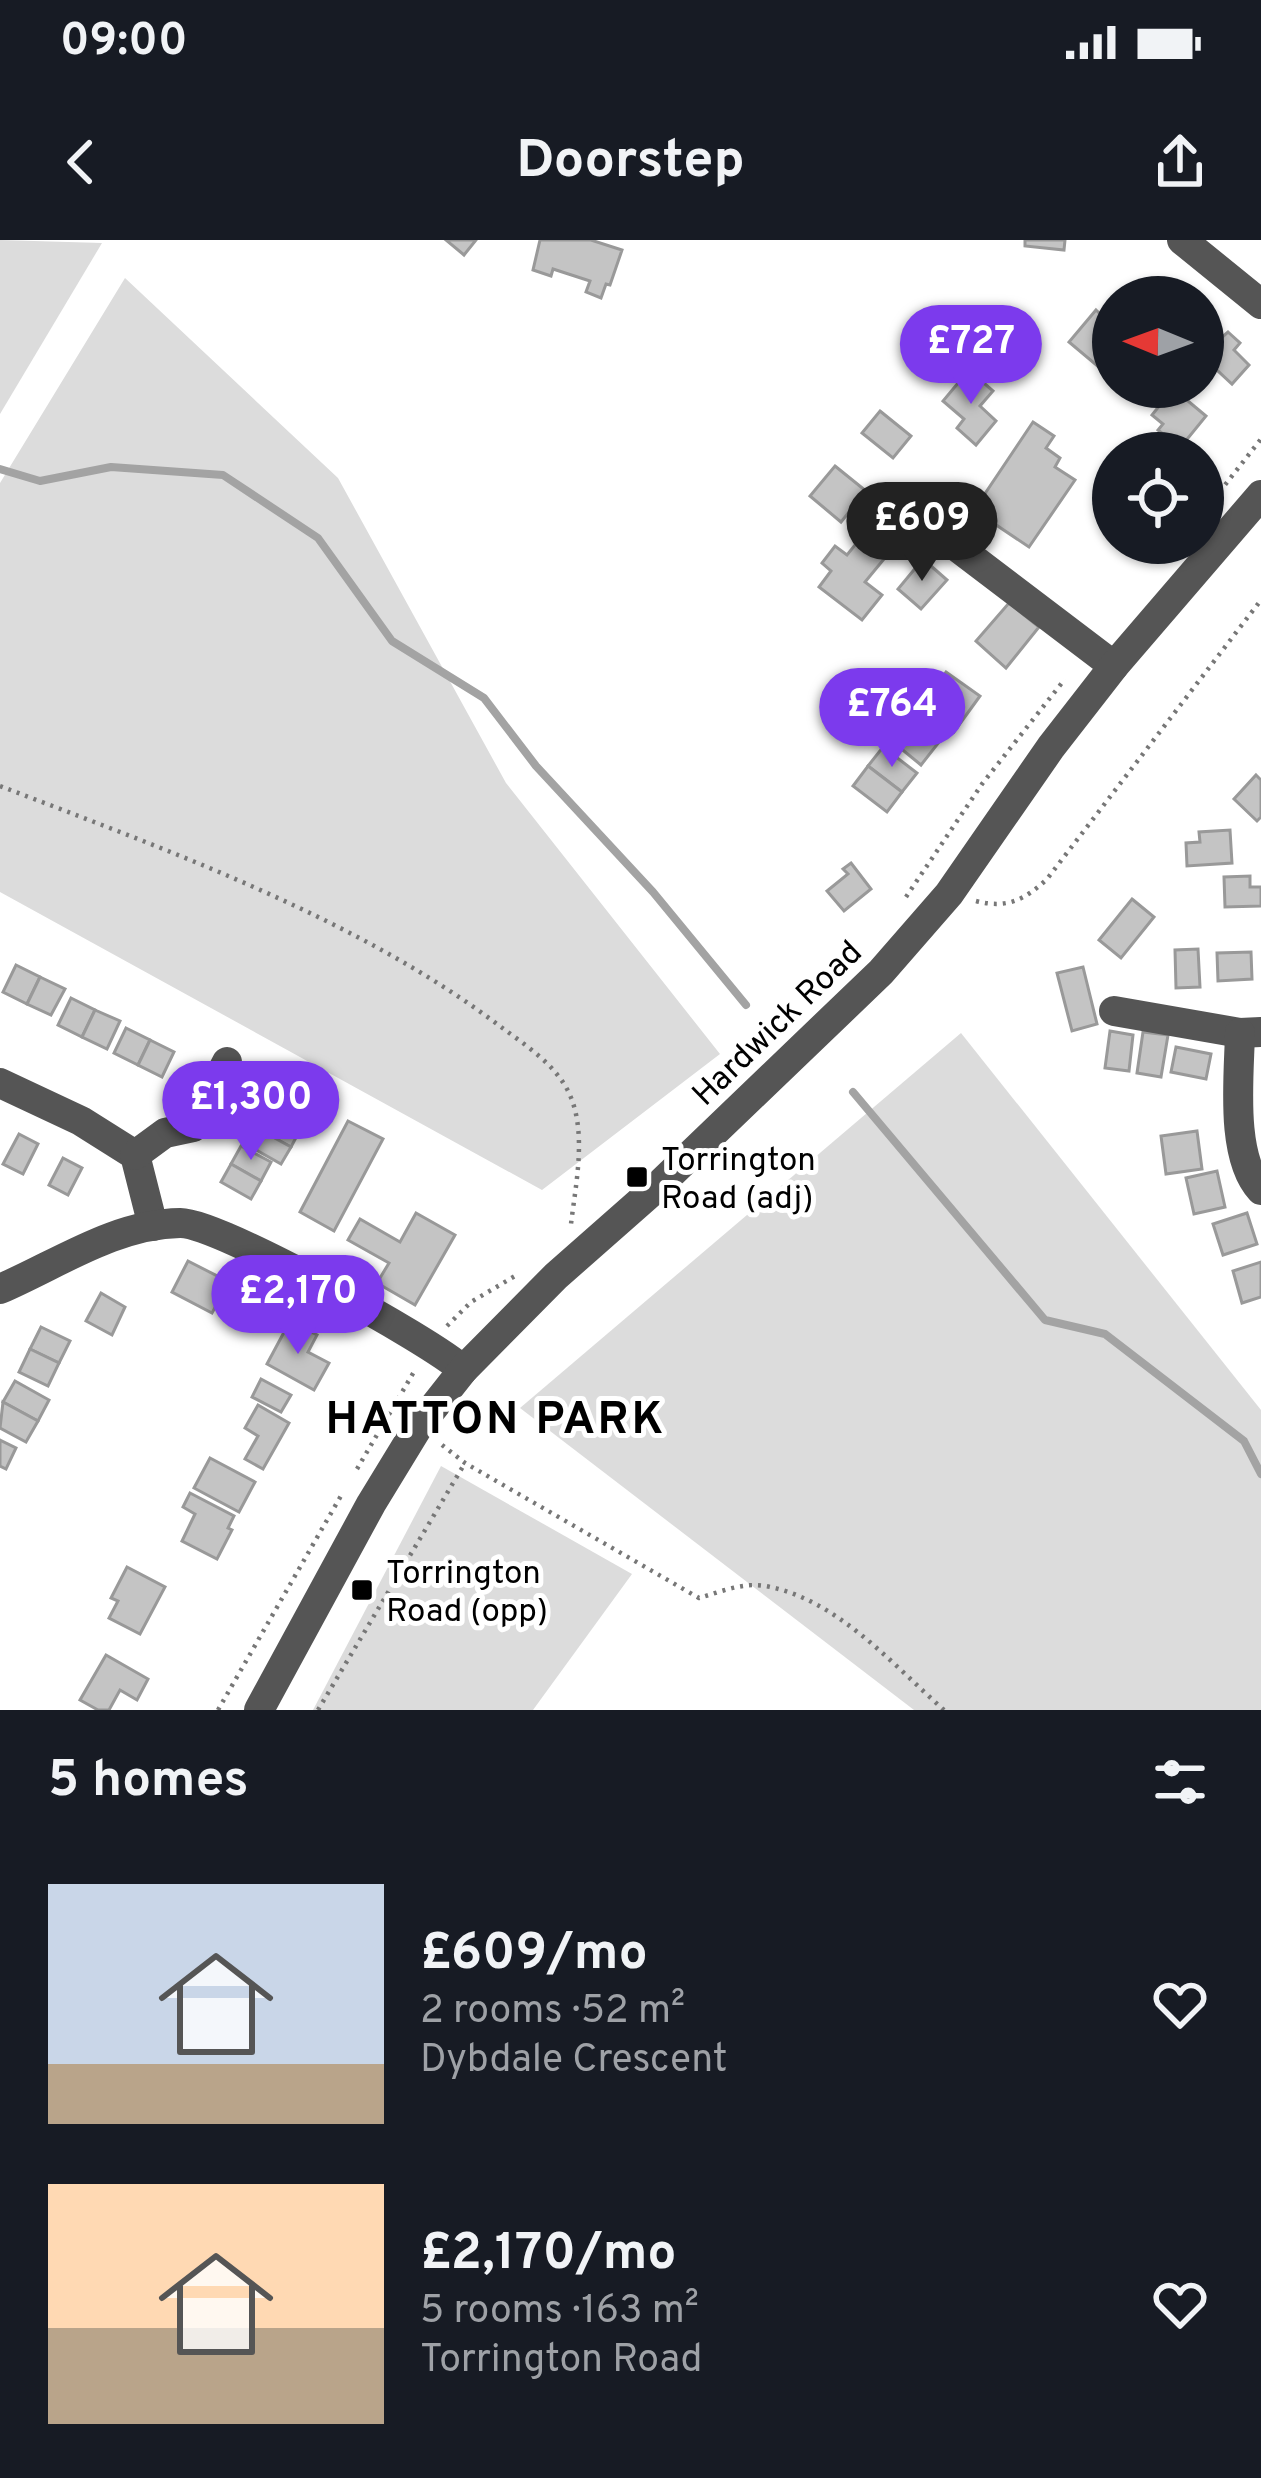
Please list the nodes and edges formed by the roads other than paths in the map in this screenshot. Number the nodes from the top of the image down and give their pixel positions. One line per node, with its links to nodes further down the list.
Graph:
1 (1182, 240): 2 (street)
2 (1261, 304)
3 (1261, 495): 5 (street, Hardwick Road)
4 (902, 505): 5 (street)
5 (1114, 666): 14 (street, Hardwick Road)
6 (1114, 1011): 7 (street)
7 (1250, 1032): 11 (street)
8 (227, 1063): 10 (street)
9 (0, 1083): 10 (street)
10 (135, 1155): 12 (street)
11 (1261, 1190)
12 (153, 1226): 13 (street); 14 (street)
13 (0, 1289)
14 (464, 1370): 15 (street, Hardwick Road)
15 (259, 1710)

